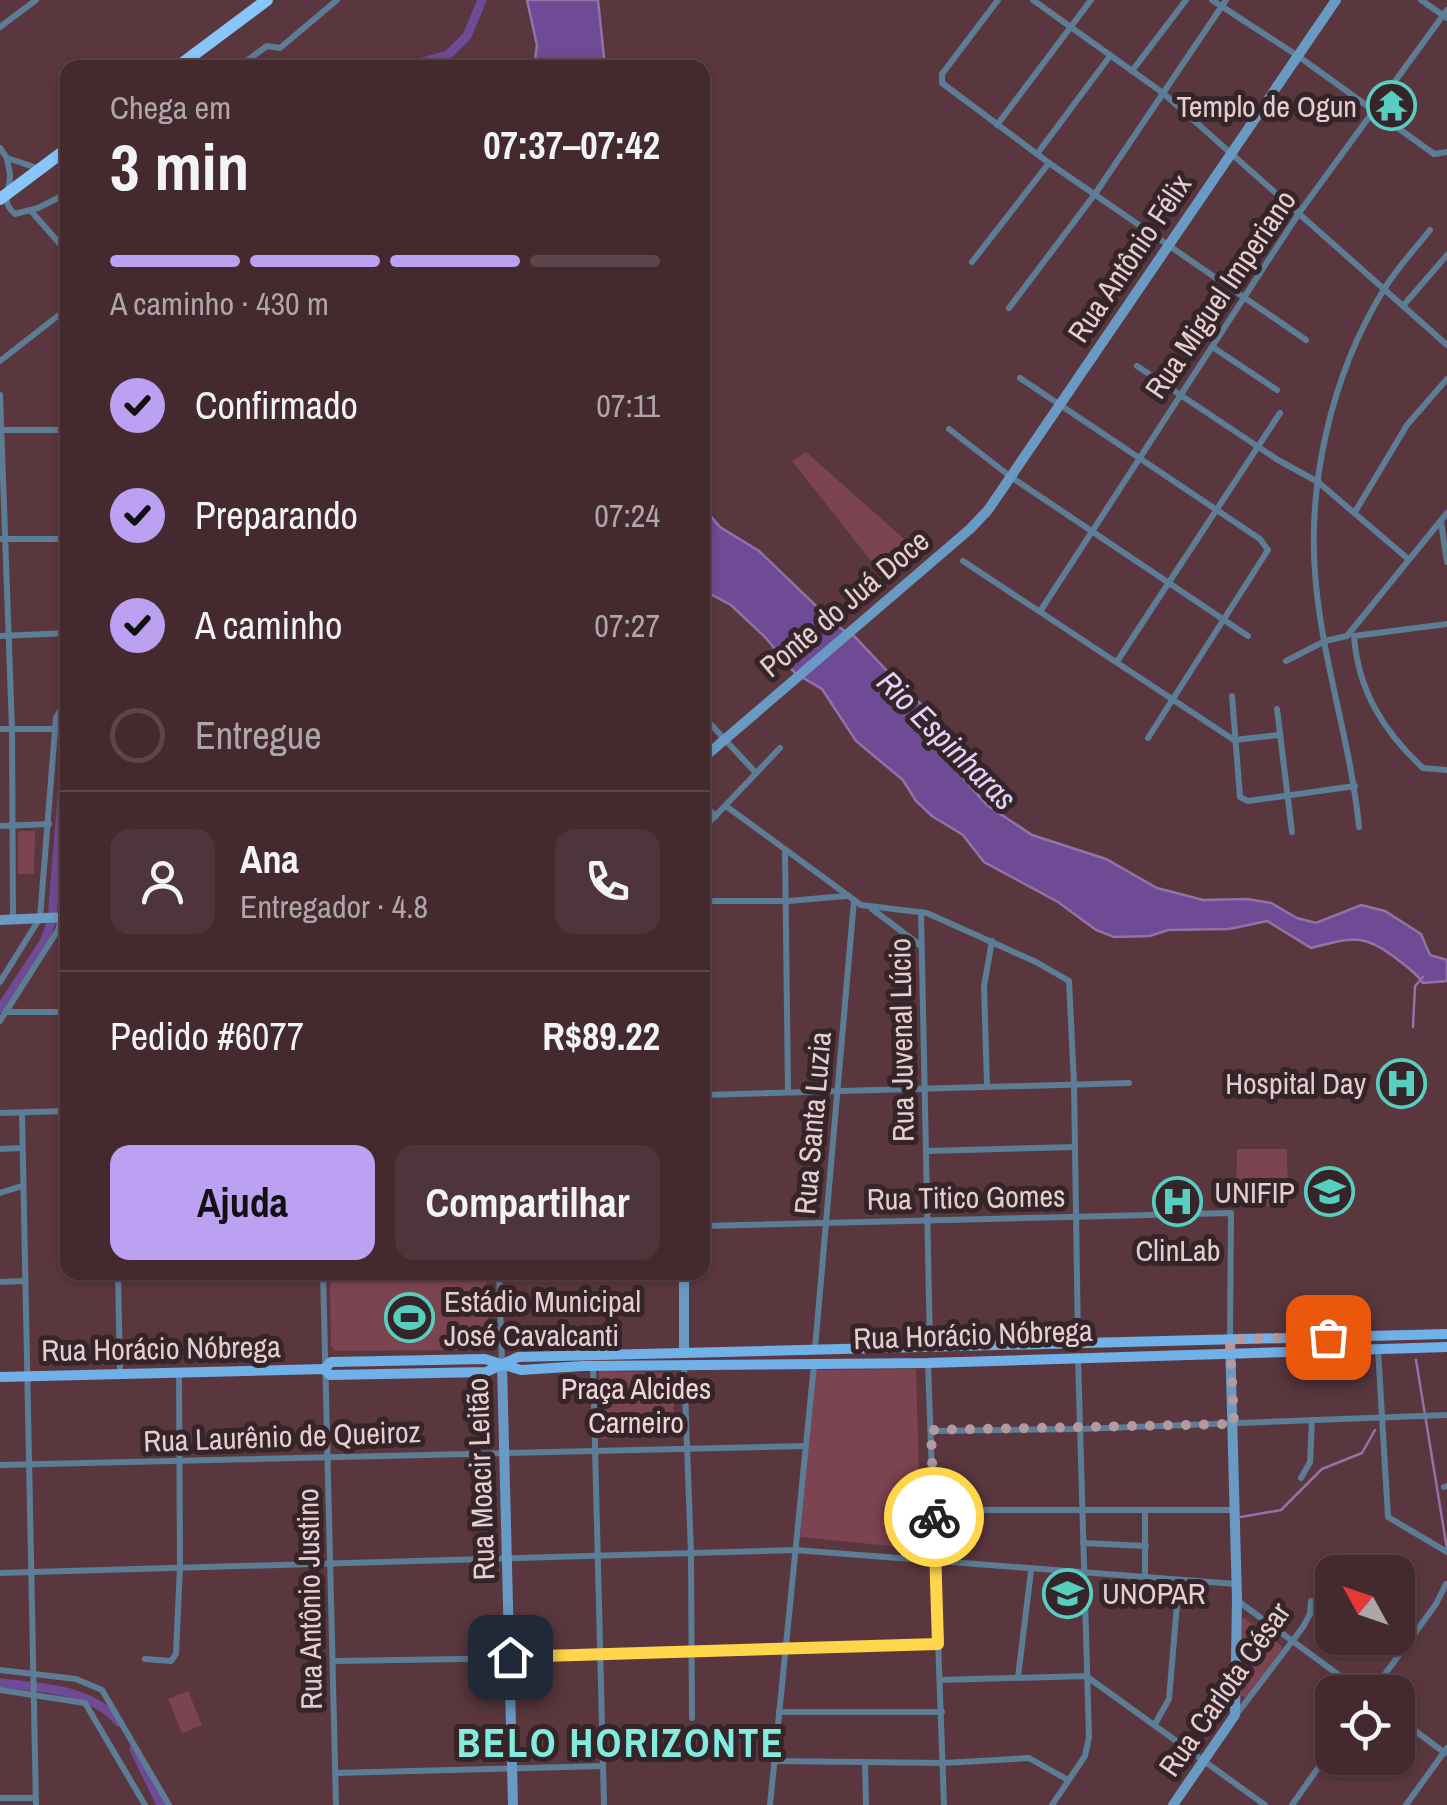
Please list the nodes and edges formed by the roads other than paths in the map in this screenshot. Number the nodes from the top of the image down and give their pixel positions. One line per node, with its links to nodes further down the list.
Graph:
1 (36, 0): 13 (street)
2 (267, 0): 17 (highway)
3 (336, 0): 18 (street)
4 (998, 0): 22 (street)
5 (1033, 0): 14 (street)
6 (1091, 0): 14 (street)
7 (1186, 0): 19 (street)
8 (1212, 0): 11 (street)
9 (1336, 0): 16 (main road, Rua Antônio Félix)
10 (1421, 0): 12 (street)
11 (1224, 3): 16 (street); 20 (street)
12 (1446, 15): 21 (street, Rua Miguel Imperiano)
13 (0, 27)
14 (1071, 28): 15 (street); 22 (street)
15 (1110, 56): 19 (street); 27 (street)
16 (1298, 56): 21 (street); 24 (main road, Rua Antônio Félix)
17 (187, 60)
18 (247, 60)
19 (1132, 71): 20 (street)
20 (1163, 93): 24 (street); 31 (street)
21 (1374, 112): 25 (street); 35 (street, Rua Miguel Imperiano)
22 (997, 125): 27 (street)
23 (0, 148): 28 (street)
24 (1231, 152): 35 (street); 38 (main road, Rua Antônio Félix)
25 (1447, 152)
26 (60, 154): 30 (highway)
27 (1037, 154): 29 (street)
28 (7, 158): 30 (street); 33 (street)
29 (1049, 162): 31 (street); 40 (street)
30 (40, 168): 33 (highway)
31 (1095, 194): 38 (street); 44 (street)
32 (60, 197): 34 (street)
33 (1, 198): 34 (street)
34 (32, 211): 37 (street)
35 (1299, 214): 41 (street); 42 (street, Rua Miguel Imperiano)
36 (1430, 230): 41 (street)
37 (60, 244)
38 (1168, 244): 42 (street); 56 (main road, Rua Antônio Félix)
39 (1447, 254): 43 (street)
40 (972, 262)
41 (1384, 289): 43 (street); 65 (street)
42 (1245, 298): 46 (street); 48 (street, Rua Miguel Imperiano)
43 (1403, 306): 47 (street)
44 (1009, 308)
45 (60, 314): 49 (street)
46 (1306, 340)
47 (1447, 345)
48 (1214, 348): 53 (street); 55 (street, Rua Miguel Imperiano)
49 (0, 361)
50 (1137, 366): 55 (street)
51 (1020, 378): 56 (street)
52 (1447, 379): 67 (street)
53 (1276, 390)
54 (0, 395): 59 (street)
55 (1181, 395): 61 (street); 62 (street, Rua Miguel Imperiano)
56 (1059, 406): 62 (street); 64 (main road, Rua Antônio Félix)
57 (1280, 413): 61 (street)
58 (949, 429): 64 (street)
59 (3, 430): 60 (street); 63 (street)
60 (60, 430)
61 (1258, 445): 65 (street); 66 (street)
62 (1137, 459): 66 (street); 70 (street, Rua Miguel Imperiano)
63 (2, 463): 71 (street)
64 (1011, 477): 70 (street); 73 (main road, Rua Antônio Félix)
65 (1318, 482): 67 (street); 85 (street)
66 (1215, 510): 77 (street); 79 (street)
67 (1355, 512): 74 (street)
68 (1447, 513): 69 (street)
69 (1440, 521): 74 (street); 76 (street)
70 (1090, 531): 77 (street); 78 (street, Rua Miguel Imperiano)
71 (2, 539): 72 (street); 82 (street)
72 (60, 539)
73 (957, 540): 99 (main road, Ponte do Juá Doce)
74 (1407, 558): 84 (street)
75 (963, 561): 78 (street)
76 (1447, 562)
77 (1167, 583): 79 (street); 86 (street)
78 (1040, 610): 86 (street)
79 (1225, 621): 83 (street); 89 (street)
80 (1447, 624): 84 (street)
81 (60, 633): 82 (street)
82 (4, 636): 93 (street)
83 (1248, 636)
84 (1351, 636): 85 (street); 103 (street)
85 (1325, 641): 87 (street); 105 (street)
86 (1118, 660): 89 (street)
87 (1286, 661)
88 (1232, 696): 100 (street)
89 (1174, 700): 98 (street); 100 (street)
90 (1277, 709): 97 (street)
91 (60, 711): 94 (street)
92 (710, 724): 99 (street)
93 (12, 729): 94 (street); 96 (street); 113 (street)
94 (54, 729): 95 (street); 111 (street)
95 (60, 729)
96 (0, 730)
97 (1279, 735): 100 (street); 106 (street)
98 (1148, 738)
99 (724, 740): 102 (main road, Ponte do Juá Doce); 104 (street)
100 (1234, 740): 106 (street)
101 (780, 748): 104 (street)
102 (710, 753)
103 (1447, 770)
104 (756, 773): 107 (street)
105 (1355, 786): 106 (street); 114 (street)
106 (1287, 797): 115 (street)
107 (726, 806): 109 (street); 116 (street)
108 (710, 811): 109 (street)
109 (716, 816): 110 (street)
110 (710, 822)
111 (49, 824): 113 (street); 123 (street)
112 (0, 826): 113 (street)
113 (13, 826): 124 (street)
114 (1359, 826)
115 (1292, 832)
116 (785, 849): 117 (street); 119 (street)
117 (850, 898): 119 (street); 120 (street); 137 (street, Rua Santa Luzia)
118 (710, 901): 119 (street)
119 (788, 901): 138 (street)
120 (871, 908): 121 (street); 128 (street)
121 (921, 912): 127 (street); 128 (street, Rua Juvenal Lúcio)
122 (60, 917): 123 (main road)
123 (40, 918): 124 (main road); 129 (street)
124 (13, 919): 125 (main road)
125 (0, 920)
126 (60, 926): 130 (street)
127 (992, 941): 134 (street); 135 (street)
128 (921, 946): 136 (street, Rua Juvenal Lúcio)
129 (0, 982)
130 (6, 1012): 131 (street); 132 (street)
131 (60, 1012)
132 (0, 1021)
133 (1129, 1083): 134 (street)
134 (1074, 1084): 135 (street); 143 (street)
135 (987, 1085): 136 (street)
136 (924, 1087): 137 (street); 146 (street, Rua Juvenal Lúcio)
137 (838, 1091): 138 (street); 151 (street, Rua Santa Luzia)
138 (788, 1092): 139 (street)
139 (710, 1095)
140 (60, 1112): 142 (street)
141 (0, 1113): 142 (street)
142 (22, 1113): 144 (street)
143 (1075, 1147): 146 (street); 149 (street)
144 (21, 1148): 145 (street); 147 (street)
145 (0, 1149)
146 (926, 1151): 150 (street, Rua Juvenal Lúcio)
147 (22, 1186): 148 (street); 157 (street)
148 (0, 1193)
149 (1076, 1217): 150 (street, Rua Titico Gomes); 160 (street); 161 (street, Rua Titico Gomes)
150 (929, 1220): 151 (street, Rua Titico Gomes); 163 (street, Rua Juvenal Lúcio)
151 (825, 1223): 152 (street, Rua Titico Gomes); 165 (street, Rua Santa Luzia)
152 (710, 1226)
153 (118, 1280): 175 (street)
154 (323, 1280): 173 (street, Rua Antônio Justino)
155 (499, 1280): 170 (street, Rua Moacir Leitão)
156 (684, 1280): 166 (main road)
157 (24, 1281): 158 (street); 177 (street)
158 (0, 1282)
159 (1447, 1334): 161 (main road, Rua Horácio Nóbrega)
160 (1078, 1342): 161 (main road, Rua Horácio Nóbrega); 163 (main road, Rua Horácio Nóbrega)
161 (1230, 1345): 164 (main road, Rua Horácio Nóbrega); 167 (main road, Rua Horácio Nóbrega); 181 (main road)
162 (1447, 1347): 164 (main road, Rua Horácio Nóbrega)
163 (930, 1348): 165 (main road, Rua Horácio Nóbrega)
164 (1378, 1348): 179 (street)
165 (815, 1351): 166 (main road, Rua Horácio Nóbrega)
166 (683, 1352): 170 (main road, Rua Horácio Nóbrega); 172 (main road)
167 (1078, 1356): 168 (main road, Rua Horácio Nóbrega); 182 (street)
168 (928, 1362): 169 (main road, Rua Horácio Nóbrega); 183 (street)
169 (814, 1364): 172 (main road, Rua Horácio Nóbrega); 184 (street)
170 (502, 1365): 171 (main road, Rua Horácio Nóbrega); 173 (main road, Rua Horácio Nóbrega); 187 (main road, Rua Moacir Leitão)
171 (593, 1366): 172 (main road, Rua Horácio Nóbrega); 186 (street)
172 (684, 1366): 185 (street)
173 (324, 1369): 174 (main road, Rua Horácio Nóbrega); 188 (street, Rua Antônio Justino)
174 (179, 1373): 175 (main road, Rua Horácio Nóbrega); 189 (street)
175 (120, 1374): 177 (main road, Rua Horácio Nóbrega)
176 (0, 1377): 177 (main road, Rua Horácio Nóbrega)
177 (26, 1377): 191 (street)
178 (1443, 1414): 179 (street)
179 (1383, 1416): 180 (street); 200 (street)
180 (1312, 1420): 181 (street); 192 (street)
181 (1234, 1424): 182 (street); 195 (main road)
182 (1080, 1429): 183 (street); 194 (street)
183 (931, 1430): 193 (street)
184 (805, 1446): 185 (street, Rua Laurênio de Queiroz); 199 (street)
185 (687, 1448): 186 (street, Rua Laurênio de Queiroz); 201 (street)
186 (596, 1450): 187 (street, Rua Laurênio de Queiroz); 202 (street)
187 (504, 1452): 188 (street, Rua Laurênio de Queiroz); 203 (main road, Rua Moacir Leitão)
188 (327, 1458): 189 (street, Rua Laurênio de Queiroz); 205 (street, Rua Antônio Justino)
189 (179, 1461): 191 (street, Rua Laurênio de Queiroz); 206 (street)
190 (0, 1465): 191 (street, Rua Laurênio de Queiroz)
191 (30, 1466): 208 (street)
192 (1301, 1478)
193 (934, 1510): 194 (street); 204 (street)
194 (1082, 1510): 196 (street); 197 (street)
195 (1235, 1510): 196 (street); 213 (main road)
196 (1145, 1511): 198 (street)
197 (1084, 1543): 198 (street); 210 (street)
198 (1146, 1546): 211 (street)
199 (795, 1550): 201 (street); 204 (street); 219 (street)
200 (1445, 1551)
201 (691, 1553): 202 (street); 220 (street)
202 (599, 1556): 203 (street); 221 (street)
203 (508, 1559): 205 (street); 222 (main road, Rua Moacir Leitão)
204 (936, 1562): 207 (street); 218 (street)
205 (332, 1564): 206 (street); 224 (street, Rua Antônio Justino)
206 (180, 1566): 208 (street); 223 (street)
207 (1031, 1570): 210 (street); 230 (street)
208 (30, 1572): 209 (street); 226 (street)
209 (0, 1573)
210 (1082, 1574): 211 (street); 229 (street)
211 (1145, 1579): 212 (street)
212 (1179, 1581): 213 (street); 238 (street)
213 (1236, 1584): 215 (main road)
214 (1446, 1584): 228 (street)
215 (1237, 1600): 217 (street); 236 (main road)
216 (1311, 1601): 217 (street, Rua Carlota César)
217 (1291, 1641): 227 (street); 236 (street, Rua Carlota César)
218 (938, 1644): 219 (street); 231 (street)
219 (785, 1647): 220 (street); 234 (street)
220 (693, 1653): 221 (street); 237 (street)
221 (600, 1656): 222 (street); 245 (street)
222 (510, 1657): 224 (street); 246 (main road, Rua Moacir Leitão)
223 (144, 1659)
224 (334, 1661): 248 (street, Rua Antônio Justino)
225 (0, 1670): 226 (street)
226 (34, 1674): 233 (street); 253 (street)
227 (1338, 1675)
228 (1385, 1675)
229 (1086, 1676): 230 (street); 238 (street); 249 (street)
230 (1018, 1677): 231 (street)
231 (940, 1680): 235 (street)
232 (0, 1690): 233 (street)
233 (33, 1694): 251 (street); 252 (street)
234 (779, 1712): 235 (street); 241 (street)
235 (942, 1712): 244 (street)
236 (1235, 1715): 242 (main road, Rua Carlota César)
237 (692, 1718)
238 (1155, 1724): 242 (street)
239 (1415, 1730): 240 (street)
240 (1446, 1752): 264 (street)
241 (774, 1761): 243 (street); 257 (street)
242 (1204, 1762): 261 (main road, Rua Carlota César); 262 (street)
243 (865, 1763): 244 (street); 258 (street)
244 (944, 1763): 249 (street); 259 (street)
245 (603, 1766): 246 (street); 256 (street)
246 (512, 1769): 248 (street); 255 (main road, Rua Moacir Leitão)
247 (1315, 1772): 263 (street)
248 (334, 1773): 254 (street, Rua Antônio Justino)
249 (1068, 1780): 260 (street)
250 (0, 1798): 251 (street)
251 (36, 1801)
252 (145, 1805)
253 (169, 1805)
254 (336, 1805)
255 (513, 1805)
256 (604, 1805)
257 (770, 1805)
258 (866, 1805)
259 (944, 1805)
260 (1052, 1805)
261 (1173, 1805)
262 (1264, 1805)
263 (1292, 1805)
264 (1406, 1805)

